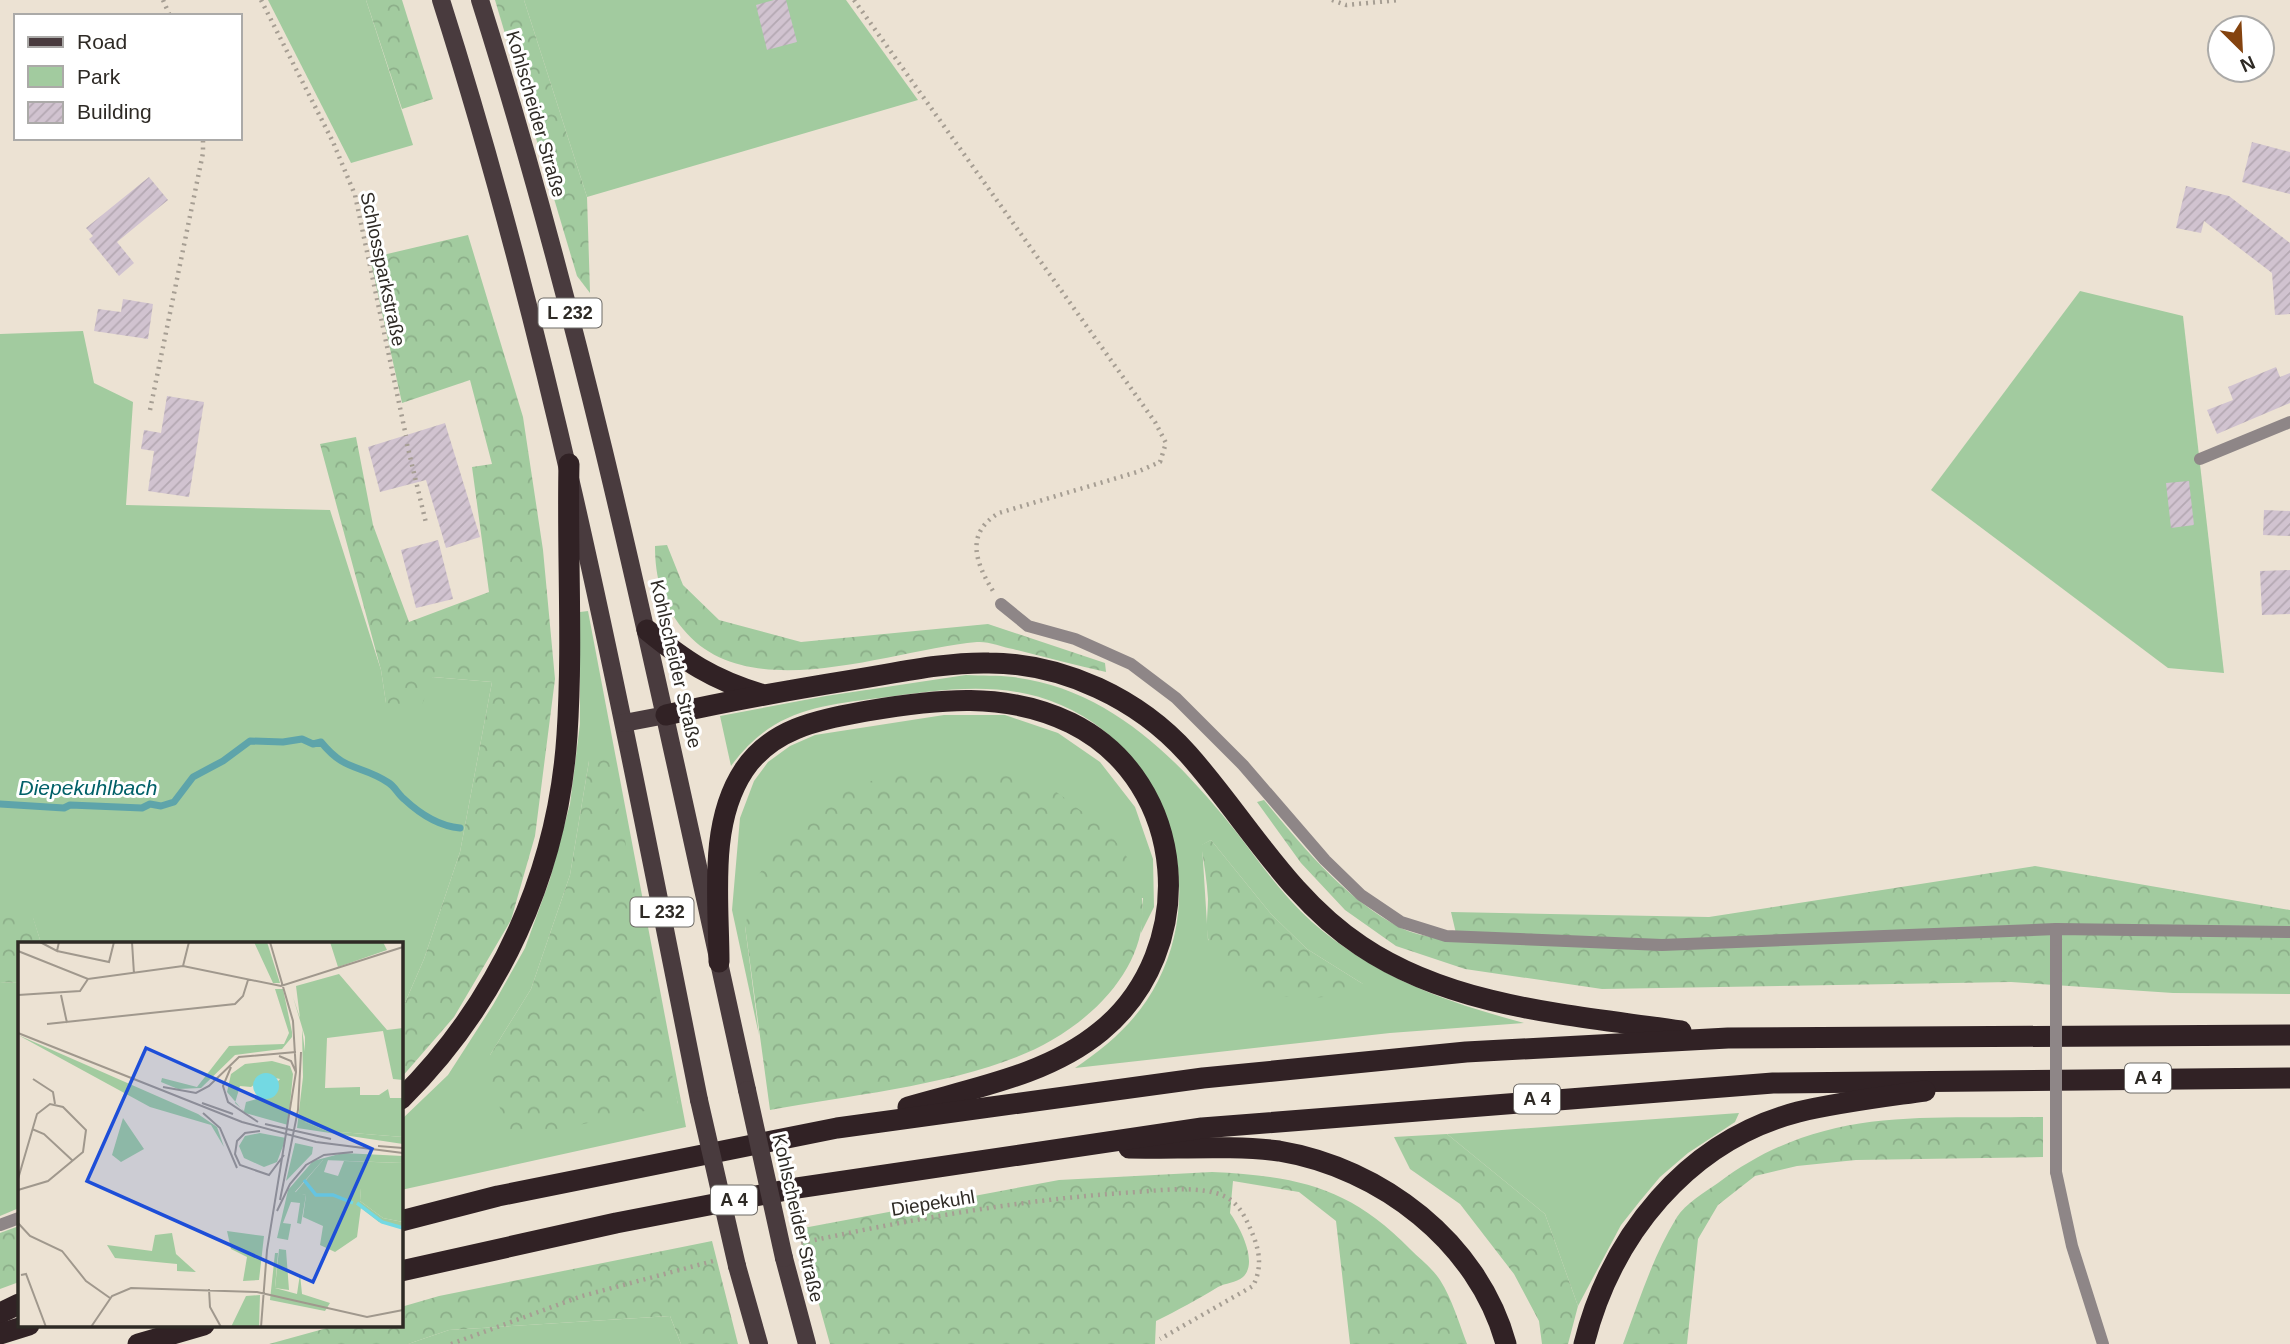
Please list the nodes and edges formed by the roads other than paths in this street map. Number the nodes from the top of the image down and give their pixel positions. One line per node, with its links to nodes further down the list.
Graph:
1 (441, 0): 5 (main road, L 232)
2 (480, 0): 7 (main road, Kohlscheider Straße / L 232)
3 (2290, 422): 4 (lane)
4 (2200, 458)
5 (569, 464): 10 (main road, L 232); 18 (highway)
6 (1001, 604): 11 (lane)
7 (647, 629): 8 (highway); 9 (main road, Kohlscheider Straße / L 232)
8 (763, 695): 9 (highway); 15 (highway)
9 (666, 715): 10 (main road); 13 (main road, Kohlscheider Straße / L 232)
10 (624, 723): 31 (main road, L 232, bridge)
11 (2056, 929): 12 (lane); 35 (lane, bridge)
12 (2290, 932)
13 (719, 962): 19 (highway); 32 (main road, Kohlscheider Straße / L 232, bridge)
14 (2290, 1035): 15 (highway, A 4)
15 (1728, 1038): 19 (highway, A 4)
16 (2006, 1078): 17 (highway, A 4); 20 (highway, A 4); 34 (highway)
17 (2290, 1078)
18 (402, 1098)
19 (837, 1128): 22 (highway, A 4)
20 (1071, 1146): 24 (highway, A 4); 33 (highway)
21 (18, 1218): 23 (lane)
22 (402, 1221)
23 (0, 1225)
24 (402, 1271)
25 (18, 1304): 26 (highway)
26 (0, 1313)
27 (26, 1326): 29 (highway)
28 (201, 1326): 30 (highway)
29 (0, 1334)
30 (138, 1344)
31 (759, 1344)
32 (807, 1344)
33 (1507, 1344)
34 (1584, 1344)
35 (2103, 1344)

